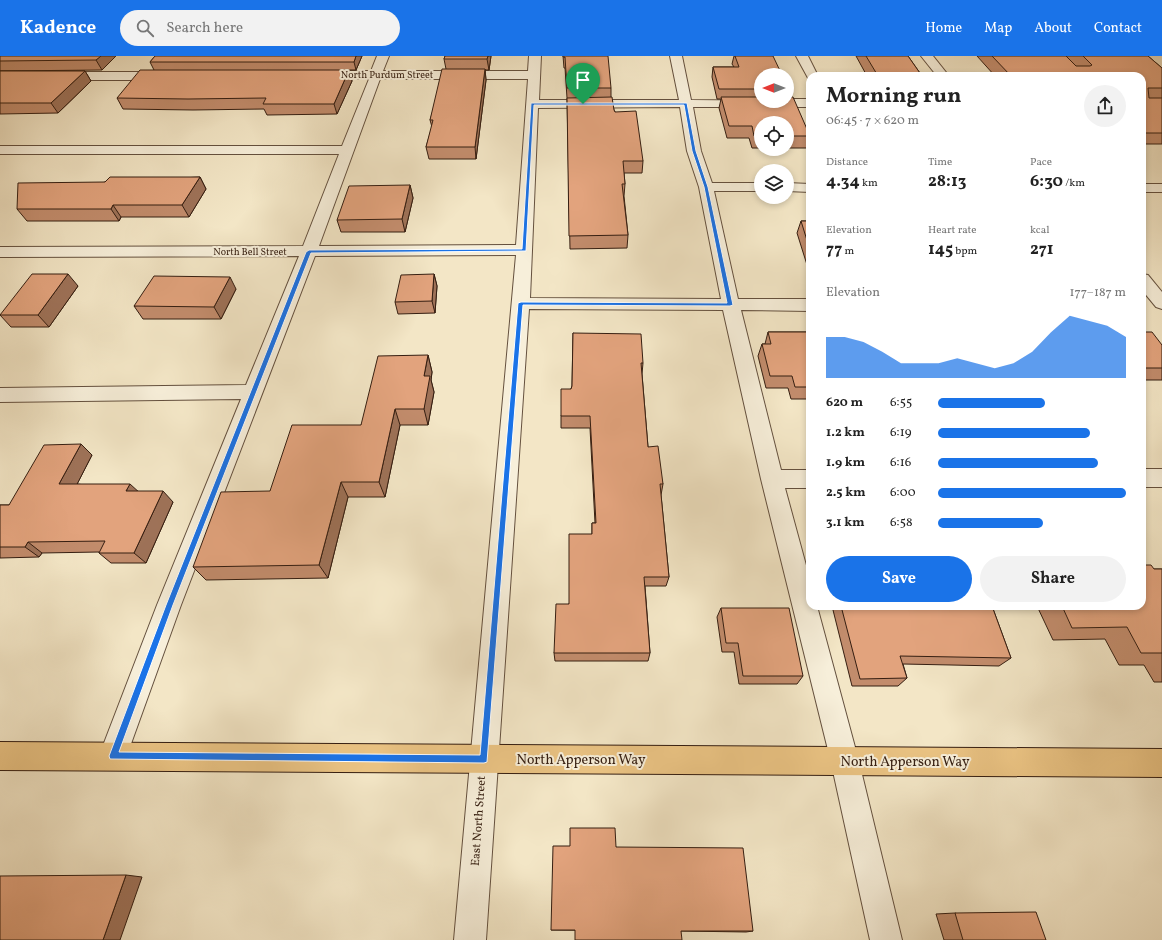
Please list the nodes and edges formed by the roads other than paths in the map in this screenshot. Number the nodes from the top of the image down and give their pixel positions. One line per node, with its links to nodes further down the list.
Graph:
1 (383, 56): 9 (street)
2 (676, 56): 13 (street)
3 (802, 56): 6 (street)
4 (926, 56): 7 (street)
5 (534, 65): 9 (street, North Purdum Street); 12 (street, East North Street)
6 (810, 72)
7 (940, 72)
8 (311, 75): 9 (street, North Purdum Street)
9 (375, 75): 16 (street)
10 (0, 76): 11 (street)
11 (176, 76)
12 (532, 104): 13 (street); 23 (street, East North Street)
13 (686, 104): 14 (street); 17 (street)
14 (806, 104)
15 (0, 150): 16 (street)
16 (347, 150): 25 (street)
17 (706, 187): 18 (street); 30 (street)
18 (754, 187)
19 (794, 188): 20 (street)
20 (806, 188)
21 (1146, 188): 22 (street)
22 (1162, 188)
23 (524, 250): 25 (street, North Bell Street); 27 (street, East North Street)
24 (0, 252): 25 (street, North Bell Street)
25 (309, 252): 32 (street)
26 (1146, 285): 29 (street)
27 (521, 303): 30 (street); 40 (street, East North Street)
28 (1146, 304): 29 (street)
29 (1162, 304)
30 (730, 305): 31 (street); 36 (street)
31 (806, 305)
32 (253, 392): 33 (street); 39 (street)
33 (0, 395)
34 (1146, 478): 35 (street)
35 (1162, 478)
36 (772, 479): 37 (street); 41 (street)
37 (806, 479)
38 (0, 756): 39 (main road, North Apperson Way)
39 (113, 756): 40 (main road, North Apperson Way)
40 (484, 759): 41 (main road, North Apperson Way); 43 (street, East North Street)
41 (845, 762): 42 (main road, North Apperson Way); 44 (street)
42 (1162, 763)
43 (470, 940)
44 (886, 940)

